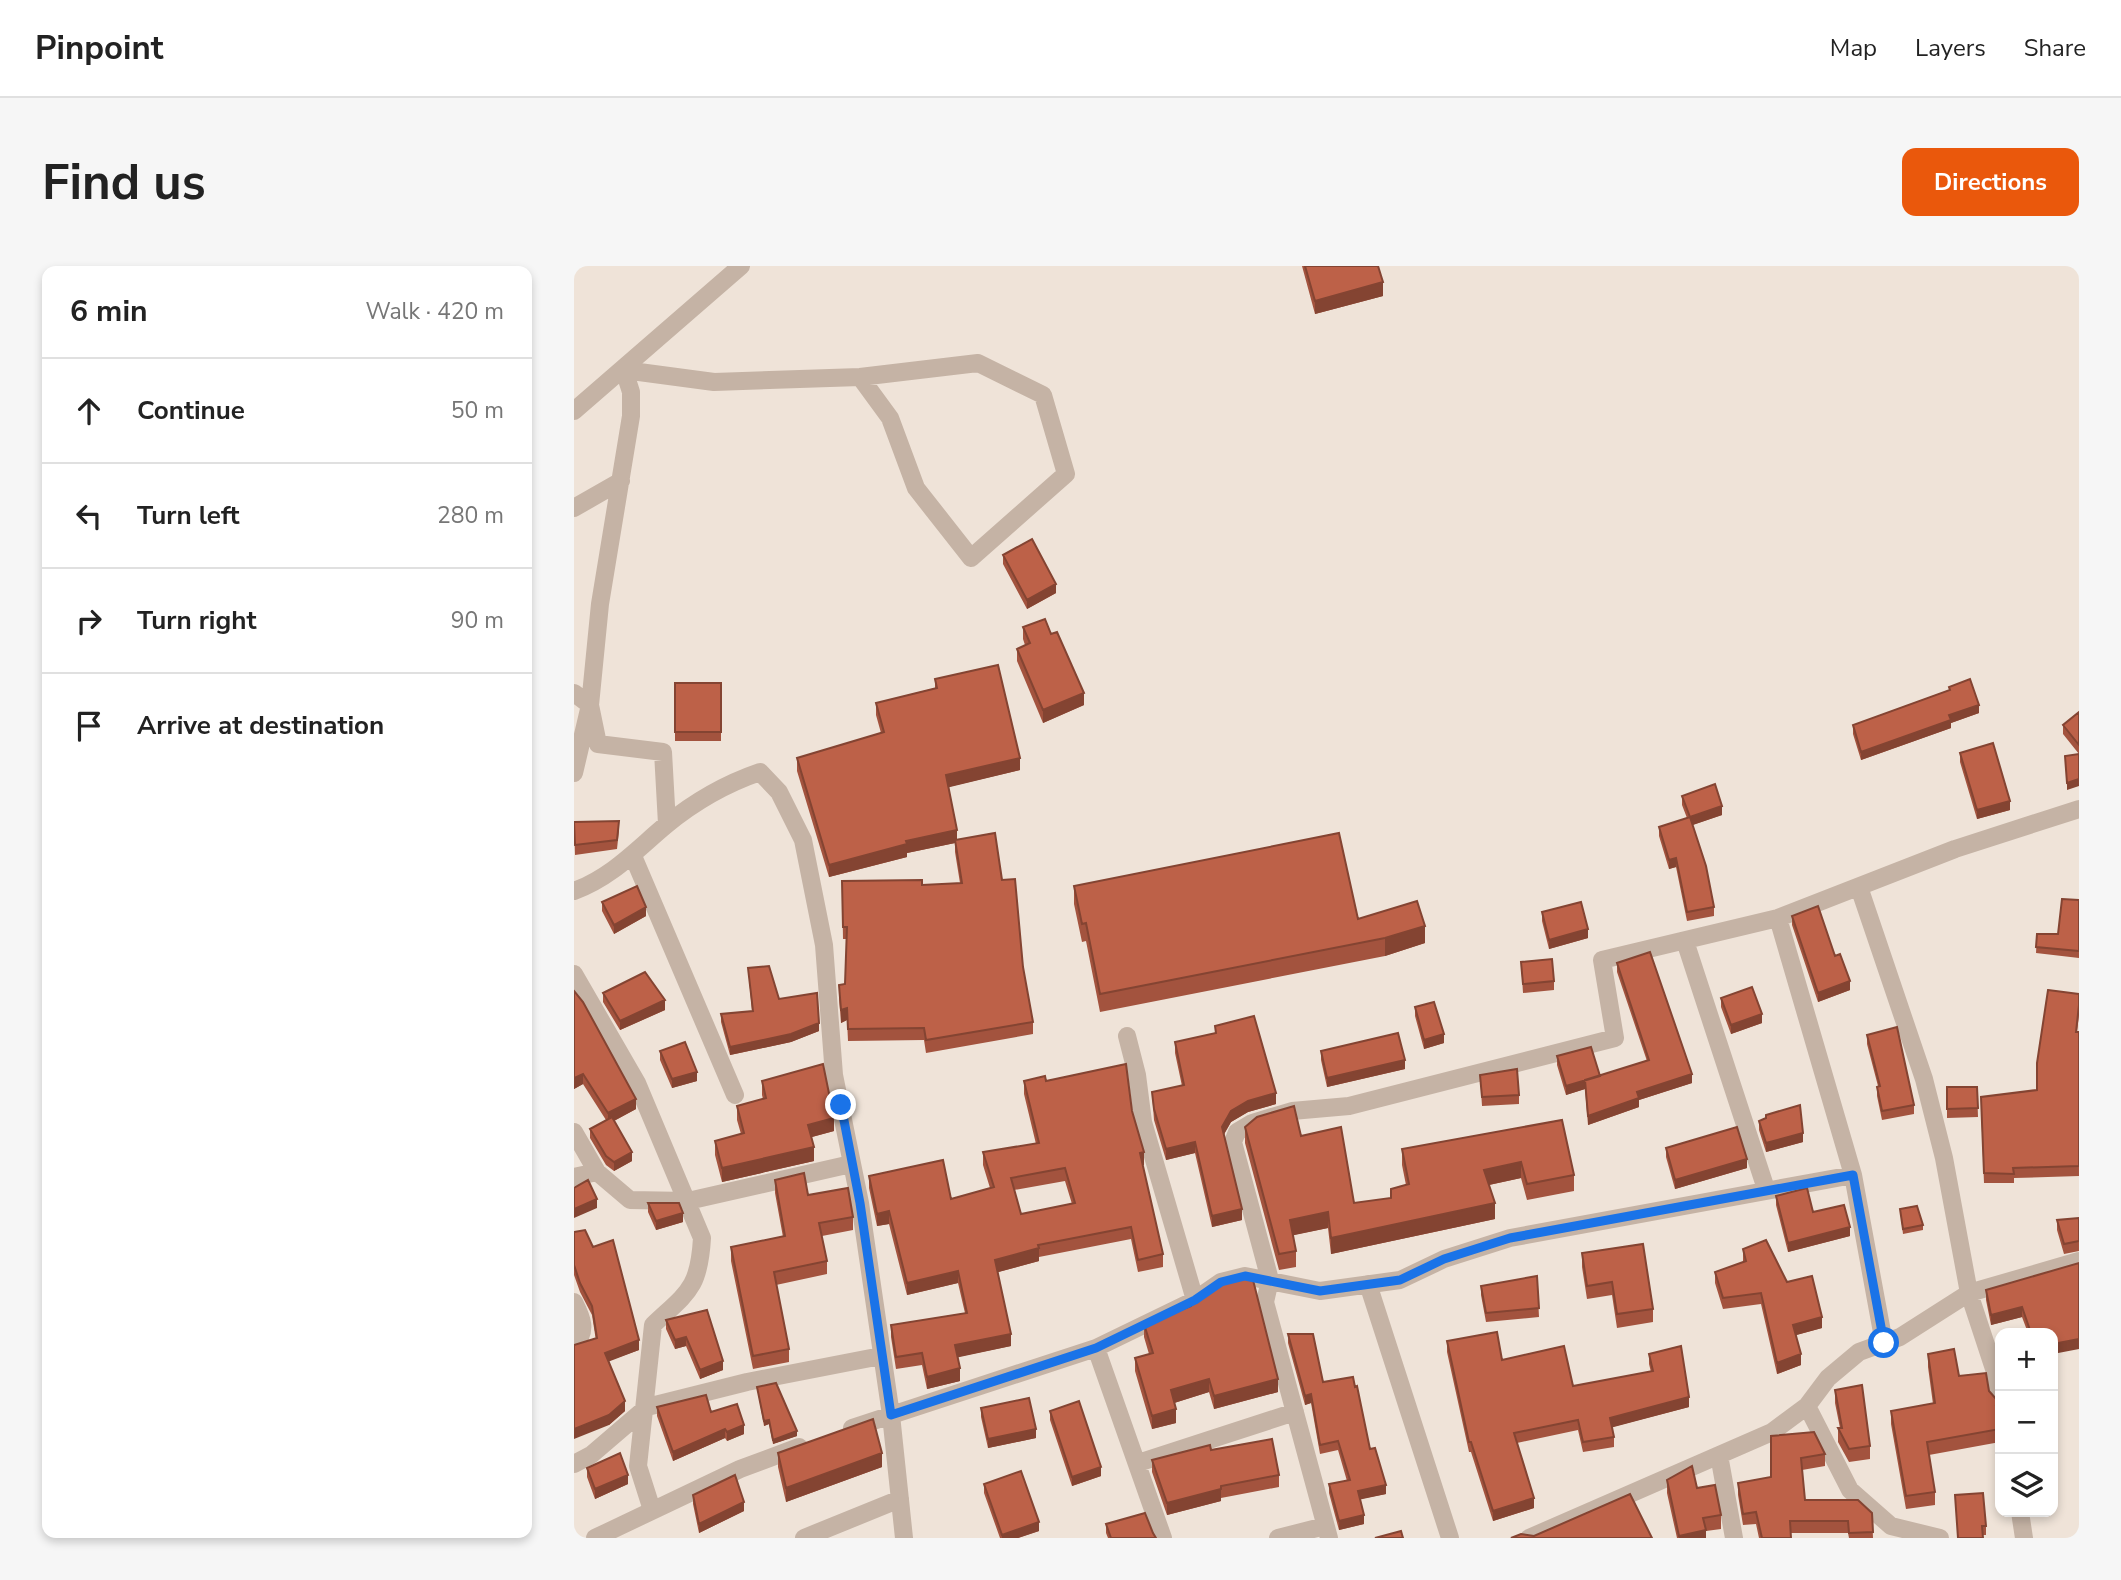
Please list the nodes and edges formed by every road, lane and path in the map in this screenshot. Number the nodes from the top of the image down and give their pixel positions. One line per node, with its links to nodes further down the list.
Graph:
1 (741, 266): 2 (street)
2 (624, 370): 3 (street); 4 (street); 5 (street)
3 (860, 377): 3 (street)
4 (574, 411)
5 (621, 481): 6 (street); 8 (street)
6 (574, 508)
7 (574, 693): 8 (street)
8 (590, 705): 9 (street); 11 (street)
9 (574, 773)
10 (2079, 809): 13 (street)
11 (667, 824): 12 (street); 21 (street)
12 (633, 856): 14 (street); 19 (street)
13 (1860, 887): 15 (street); 30 (street)
14 (574, 891)
15 (1779, 918): 16 (street); 23 (street)
16 (1685, 941): 25 (street); 28 (street)
17 (574, 974): 26 (street)
18 (1128, 1036): 31 (street)
19 (735, 1095)
20 (574, 1132): 22 (street)
21 (851, 1164): 26 (street); 36 (street)
22 (597, 1172): 24 (street); 26 (street)
23 (1853, 1175): 25 (street); 33 (street)
24 (574, 1177)
25 (1766, 1189): 29 (street)
26 (688, 1201): 39 (street)
27 (2079, 1261): 30 (street)
28 (1270, 1280): 29 (street); 31 (street); 40 (street)
29 (1368, 1284): 57 (street)
30 (1969, 1293): 33 (street); 37 (street)
31 (1195, 1300): 35 (street)
32 (574, 1302): 34 (street)
33 (1884, 1343): 38 (street)
34 (574, 1345)
35 (1096, 1348): 41 (street); 45 (street)
36 (881, 1356): 39 (street); 41 (street)
37 (1998, 1391)
38 (1807, 1406): 44 (street); 59 (street)
39 (647, 1407): 46 (street); 48 (street)
40 (1294, 1412): 45 (street); 50 (street)
41 (891, 1415): 42 (street); 47 (street)
42 (839, 1432)
43 (814, 1441): 48 (street)
44 (1719, 1455): 51 (street); 58 (street)
45 (1138, 1463): 55 (street)
46 (574, 1464)
47 (900, 1499): 53 (street); 54 (street)
48 (652, 1510): 52 (street)
49 (2021, 1517): 60 (street)
50 (1327, 1532): 56 (street)
51 (1532, 1537)
52 (595, 1538)
53 (804, 1538)
54 (904, 1538)
55 (1163, 1538)
56 (1278, 1538)
57 (1450, 1538)
58 (1734, 1538)
59 (1940, 1538)
60 (2024, 1538)

